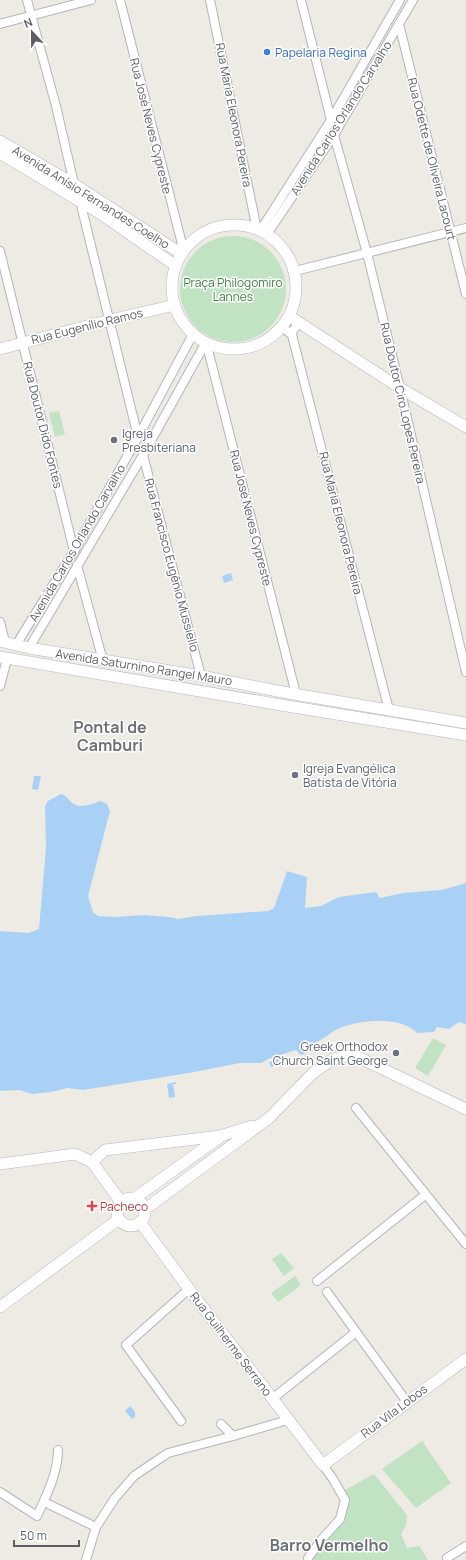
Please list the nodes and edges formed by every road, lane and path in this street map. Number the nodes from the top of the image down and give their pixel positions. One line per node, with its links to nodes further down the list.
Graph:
1 (27, 0): 10 (street)
2 (91, 0): 10 (street)
3 (120, 0): 23 (street, Rua José Neves Cypreste)
4 (210, 0): 20 (street, Rua Maria Eleonora Pereira)
5 (301, 0): 13 (street)
6 (392, 0): 9 (street)
7 (400, 0): 9 (street, Avenida Carlos Orlando Carvalho)
8 (412, 0): 12 (street, Avenida Carlos Orlando Carvalho)
9 (395, 10): 13 (street, Avenida Carlos Orlando Carvalho)
10 (31, 16): 11 (street); 17 (street)
11 (0, 24)
12 (399, 24): 14 (street, Avenida Carlos Orlando Carvalho); 21 (street, Rua Odette de Oliveira Lacourt)
13 (331, 120): 20 (street, Avenida Carlos Orlando Carvalho)
14 (334, 135): 20 (street, Avenida Carlos Orlando Carvalho); 24 (street, Rua Doutor Ciro Lopes Pereira)
15 (0, 141): 17 (street, Avenida Anísio Fernandes Coelho)
16 (0, 153): 18 (street, Avenida Anísio Fernandes Coelho)
17 (74, 184): 23 (street, Avenida Anísio Fernandes Coelho)
18 (80, 201): 25 (street, Avenida Anísio Fernandes Coelho); 31 (street)
19 (466, 228): 21 (street)
20 (262, 231): 23 (street); 26 (street)
21 (450, 232): 24 (street); 28 (street, Rua Odette de Oliveira Lacourt)
22 (0, 252): 27 (street, Rua Doutor Dido Fontes)
23 (183, 253): 25 (street)
24 (367, 253): 26 (street); 39 (street, Rua Doutor Ciro Lopes Pereira)
25 (176, 266): 29 (street)
26 (294, 271): 30 (street)
27 (4, 287): 37 (street, Rua Doutor Dido Fontes)
28 (466, 294)
29 (175, 305): 31 (street, Rua Eugenílio Ramos); 34 (street)
30 (289, 316): 32 (street); 33 (street)
31 (110, 320): 37 (street, Rua Eugenílio Ramos); 41 (street)
32 (299, 322): 35 (street); 39 (street)
33 (282, 327): 35 (street); 36 (street)
34 (193, 334): 36 (street); 41 (street, Avenida Carlos Orlando Carvalho)
35 (292, 335): 57 (street, Rua Maria Eleonora Pereira)
36 (206, 342): 42 (street, Avenida Carlos Orlando Carvalho); 54 (street, Rua José Neves Cypreste)
37 (23, 343): 38 (street, Rua Eugenílio Ramos); 43 (street, Rua Doutor Dido Fontes)
38 (0, 348)
39 (400, 388): 40 (street); 50 (street, Rua Doutor Ciro Lopes Pereira)
40 (466, 427)
41 (138, 437): 43 (street, Avenida Carlos Orlando Carvalho)
42 (143, 455): 44 (street, Avenida Carlos Orlando Carvalho); 51 (street, Rua Francisco Eugênio Mussiello)
43 (74, 551): 46 (street, Avenida Carlos Orlando Carvalho)
44 (77, 565): 47 (street, Avenida Carlos Orlando Carvalho); 49 (street)
45 (0, 622): 46 (street)
46 (7, 643): 47 (street, Avenida Saturnino Rangel Mauro)
47 (29, 648): 49 (street, Avenida Saturnino Rangel Mauro)
48 (3, 658): 53 (street); 55 (street, Avenida Saturnino Rangel Mauro)
49 (103, 661): 51 (street, Avenida Saturnino Rangel Mauro)
50 (466, 672)
51 (201, 676): 52 (street, Avenida Saturnino Rangel Mauro)
52 (230, 681): 54 (street, Avenida Saturnino Rangel Mauro); 55 (street)
53 (0, 686)
54 (292, 694): 56 (street); 57 (street, Avenida Saturnino Rangel Mauro)
55 (227, 696): 56 (street, Avenida Saturnino Rangel Mauro)
56 (287, 706): 59 (street, Avenida Saturnino Rangel Mauro)
57 (389, 710): 58 (street, Avenida Saturnino Rangel Mauro)
58 (466, 723)
59 (466, 735)
60 (356, 1108): 66 (street)
61 (466, 1109): 62 (street)
62 (269, 1118): 63 (street); 69 (street)
63 (220, 1136): 64 (street); 67 (street)
64 (92, 1162): 65 (street); 68 (street)
65 (0, 1164)
66 (425, 1195): 72 (street); 73 (street)
67 (135, 1198): 68 (street); 69 (street)
68 (120, 1202): 70 (street)
69 (144, 1210): 71 (street)
70 (118, 1219): 71 (street); 76 (street)
71 (140, 1222): 74 (street, Rua Guilherme Serrano)
72 (466, 1244)
73 (317, 1281)
74 (189, 1289): 79 (street, Rua Guilherme Serrano); 82 (street)
75 (327, 1292): 77 (street)
76 (0, 1307)
77 (356, 1332): 79 (street); 80 (street)
78 (466, 1358): 80 (street, Rua Vila Lobos)
79 (272, 1399): 81 (street, Rua Guilherme Serrano)
80 (407, 1402): 86 (street, Rua Vila Lobos)
81 (288, 1420): 84 (street); 86 (street, Rua Guilherme Serrano)
82 (181, 1421)
83 (221, 1424): 84 (street)
84 (233, 1436): 89 (street)
85 (58, 1450): 88 (street)
86 (323, 1465): 91 (street)
87 (0, 1492): 88 (street)
88 (44, 1502): 89 (street)
89 (96, 1527): 93 (street)
90 (466, 1546): 92 (street)
91 (308, 1558)
92 (447, 1558)
93 (86, 1560)

